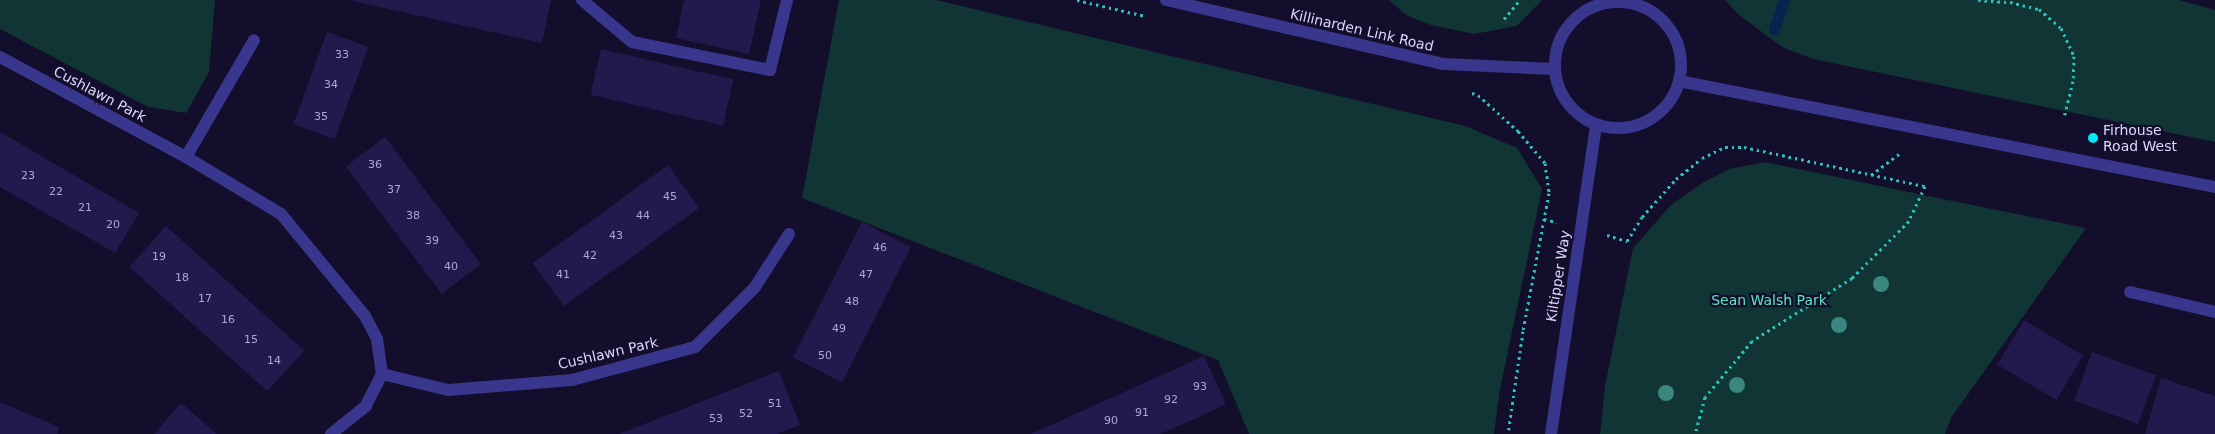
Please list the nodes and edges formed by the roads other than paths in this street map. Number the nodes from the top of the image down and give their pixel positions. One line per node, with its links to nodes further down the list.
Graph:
1 (582, 0): 2 (street)
2 (787, 0)
3 (1166, 0): 7 (street, Killinarden Link Road)
4 (1620, 1): 7 (street); 8 (street)
5 (254, 40): 10 (street)
6 (0, 57): 10 (street, Cushlawn Park)
7 (1555, 68): 9 (street)
8 (1679, 81): 9 (street); 11 (street)
9 (1596, 124): 17 (street, Kiltipper Way)
10 (186, 157): 15 (street, Cushlawn Park)
11 (2215, 187)
12 (789, 234): 15 (street, Cushlawn Park)
13 (2130, 292): 14 (street)
14 (2215, 312)
15 (382, 374): 16 (street)
16 (331, 434)
17 (1551, 434)

